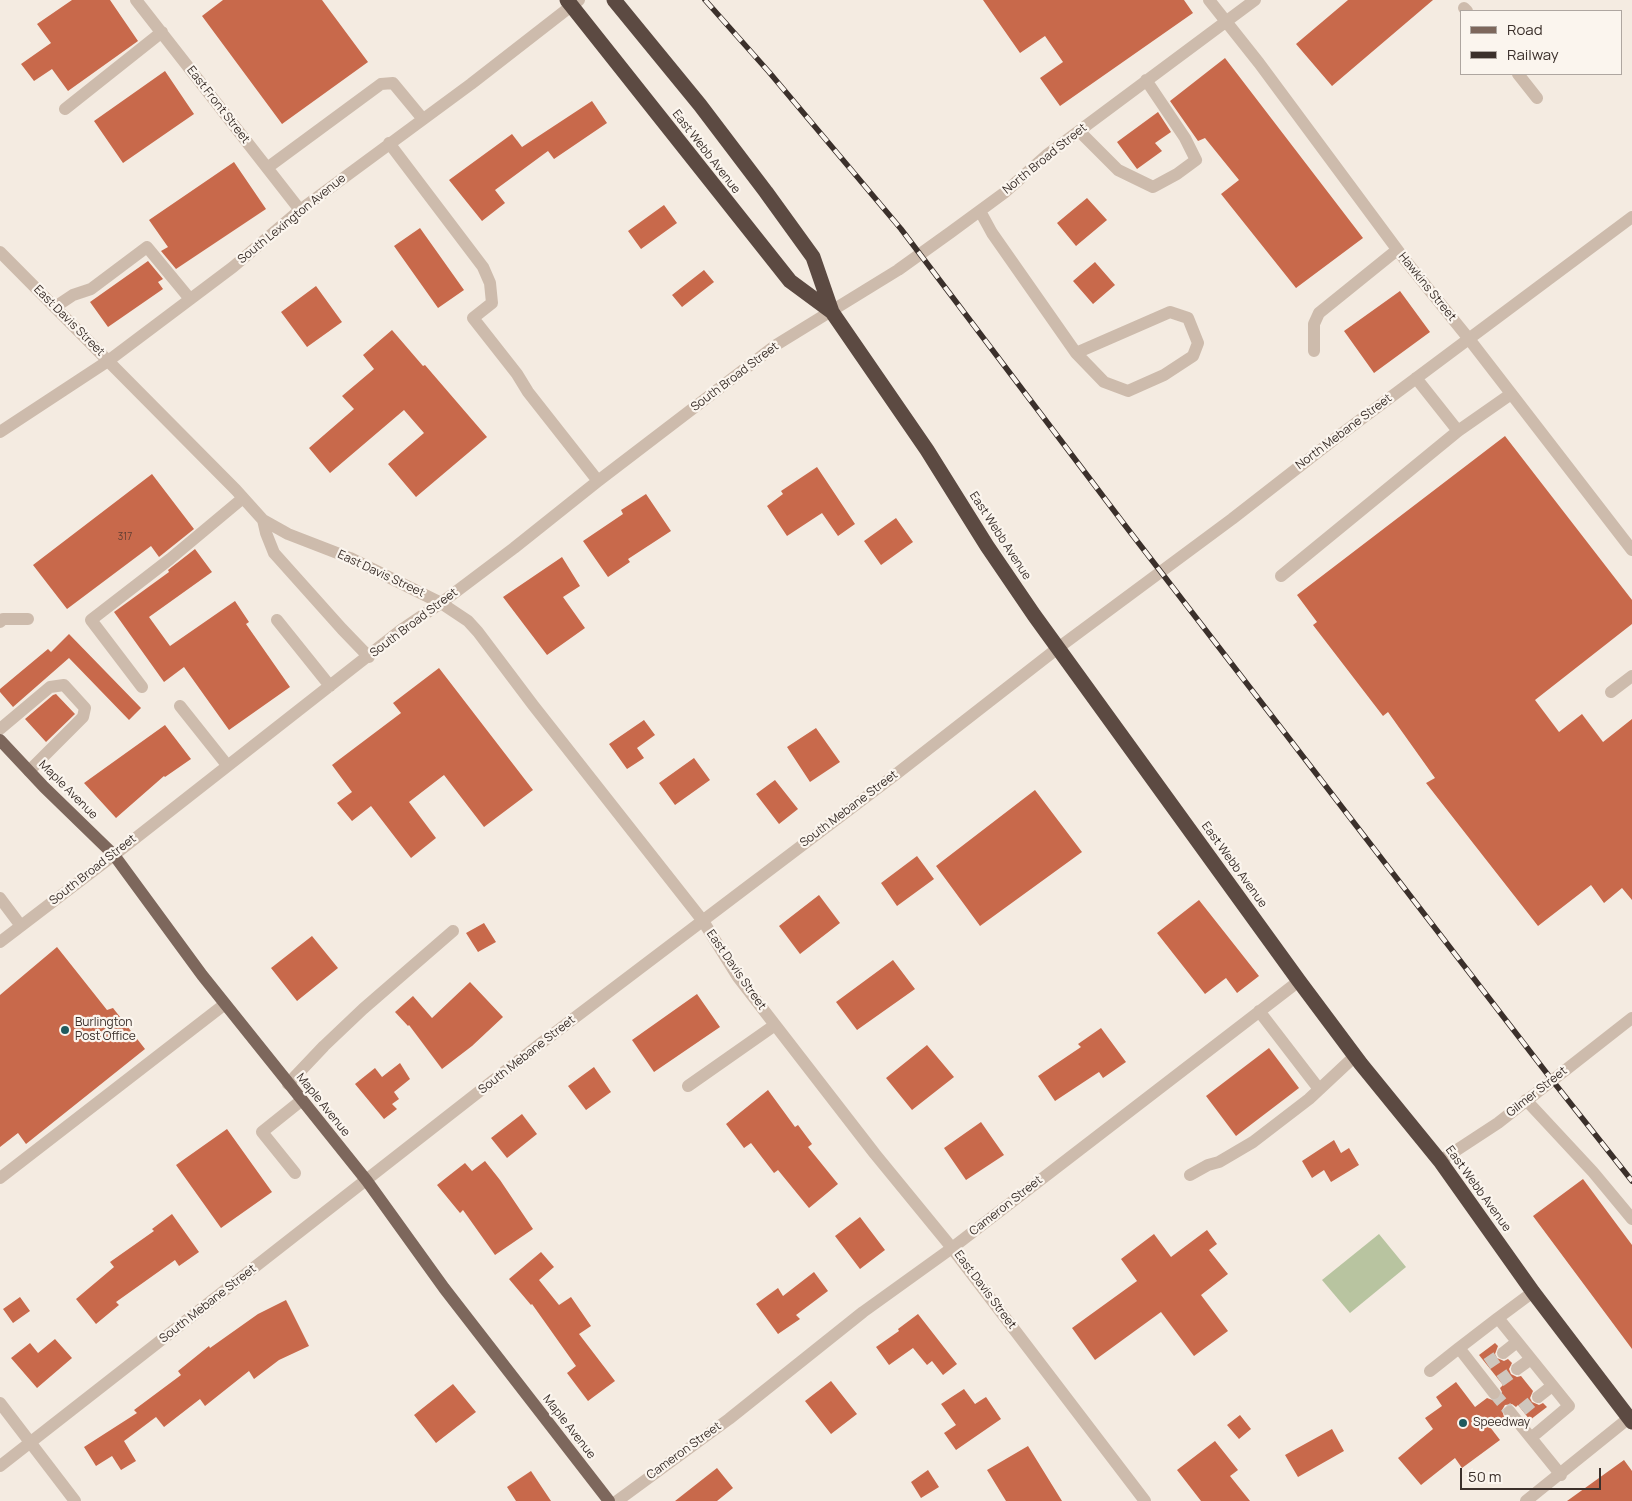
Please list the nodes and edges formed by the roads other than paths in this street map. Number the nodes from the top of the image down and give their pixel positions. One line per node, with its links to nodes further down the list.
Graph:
1 (136, 0): 7 (street, East Front Street)
2 (614, 0): 23 (highway, East Webb Avenue)
3 (1209, 0): 6 (street, Hawkins Street)
4 (1255, 0): 6 (street, North Broad Street)
5 (573, 2): 12 (street, South Lexington Avenue); 23 (highway, East Webb Avenue)
6 (1225, 22): 9 (street, North Broad Street); 19 (street, Hawkins Street)
7 (162, 32): 11 (street); 15 (street, East Front Street)
8 (1519, 75): 10 (street)
9 (1146, 80): 13 (street, North Broad Street); 13 (street)
10 (1537, 98)
11 (65, 109)
12 (422, 118): 14 (street, South Lexington Avenue); 15 (street)
13 (1079, 130): 17 (street, North Broad Street)
14 (389, 143): 16 (street, South Lexington Avenue); 32 (street)
15 (267, 168): 16 (street, East Front Street)
16 (300, 210): 21 (street, South Lexington Avenue)
17 (980, 211): 23 (street, North Broad Street); 26 (street)
18 (1632, 218): 24 (street, North Mebane Street)
19 (1397, 250): 24 (street, Hawkins Street); 25 (street)
20 (0, 252): 22 (street, East Davis Street)
21 (190, 299): 22 (street); 27 (street, South Lexington Avenue)
22 (55, 307): 27 (street, East Davis Street)
23 (832, 312): 32 (street, South Broad Street); 41 (highway, East Webb Avenue)
24 (1468, 339): 28 (street, North Mebane Street); 29 (street, Hawkins Street)
25 (1314, 351)
26 (1076, 353): 26 (street)
27 (108, 361): 31 (street, South Lexington Avenue); 33 (street, East Davis Street)
28 (1416, 378): 30 (street); 41 (street, North Mebane Street)
29 (1511, 394): 30 (street); 35 (street, Hawkins Street)
30 (1458, 431): 36 (street)
31 (0, 432)
32 (598, 481): 37 (street, South Broad Street)
33 (243, 498): 34 (street, East Davis Street); 45 (street)
34 (263, 520): 37 (street, East Davis Street); 42 (street, East Davis Street)
35 (1632, 550)
36 (1281, 576)
37 (441, 603): 42 (street, South Broad Street); 54 (street, East Davis Street)
38 (28, 619): 40 (street)
39 (277, 620): 44 (street)
40 (0, 622)
41 (1058, 648): 54 (street, South Mebane Street); 58 (highway, East Webb Avenue)
42 (369, 657): 44 (street, South Broad Street)
43 (1632, 676): 46 (street)
44 (330, 686): 50 (street, South Broad Street)
45 (142, 687)
46 (1611, 692)
47 (180, 706): 50 (street)
48 (0, 728): 51 (street)
49 (0, 740): 51 (main road, Maple Avenue)
50 (227, 765): 52 (street, South Broad Street)
51 (29, 771): 52 (main road, Maple Avenue)
52 (114, 855): 55 (street, South Broad Street); 59 (main road, Maple Avenue)
53 (0, 898): 55 (street)
54 (703, 921): 62 (street, East Davis Street); 73 (street, South Mebane Street)
55 (21, 926): 57 (street, South Broad Street)
56 (453, 932): 64 (street)
57 (0, 942)
58 (1299, 981): 60 (street, Cameron Street); 63 (highway, East Webb Avenue)
59 (225, 1004): 64 (main road, Maple Avenue); 72 (street)
60 (1259, 1011): 66 (street); 75 (street, Cameron Street)
61 (1632, 1018): 68 (street, Gilmer Street)
62 (775, 1025): 65 (street); 75 (street, East Davis Street)
63 (1355, 1056): 66 (street); 69 (highway, East Webb Avenue)
64 (288, 1084): 67 (main road, Maple Avenue)
65 (688, 1086)
66 (1320, 1089): 71 (street)
67 (302, 1100): 70 (street); 73 (main road, Maple Avenue)
68 (1526, 1100): 69 (street, Gilmer Street); 74 (street)
69 (1440, 1161): 76 (highway, East Webb Avenue)
70 (294, 1173)
71 (1190, 1175)
72 (0, 1178)
73 (366, 1181): 91 (street, South Mebane Street); 95 (main road, Maple Avenue)
74 (1632, 1219)
75 (952, 1248): 96 (street, Cameron Street); 97 (street, East Davis Street)
76 (1533, 1292): 77 (street); 89 (highway, East Webb Avenue)
77 (1498, 1318): 78 (street); 79 (street)
78 (1517, 1342): 80 (street); 81 (street)
79 (1459, 1348): 83 (street); 85 (street)
80 (1503, 1353)
81 (1531, 1359): 82 (street); 84 (street)
82 (1517, 1369)
83 (1430, 1371)
84 (1552, 1386): 86 (street); 90 (street)
85 (1495, 1388)
86 (1538, 1397)
87 (0, 1403): 91 (street)
88 (1515, 1413): 90 (street)
89 (1630, 1420): 93 (street)
90 (1531, 1438): 93 (street)
91 (31, 1442): 92 (street, South Mebane Street); 94 (street)
92 (0, 1466)
93 (1561, 1474): 98 (street)
94 (75, 1501)
95 (609, 1501)
96 (617, 1501)
97 (1145, 1501)
98 (1526, 1501)

